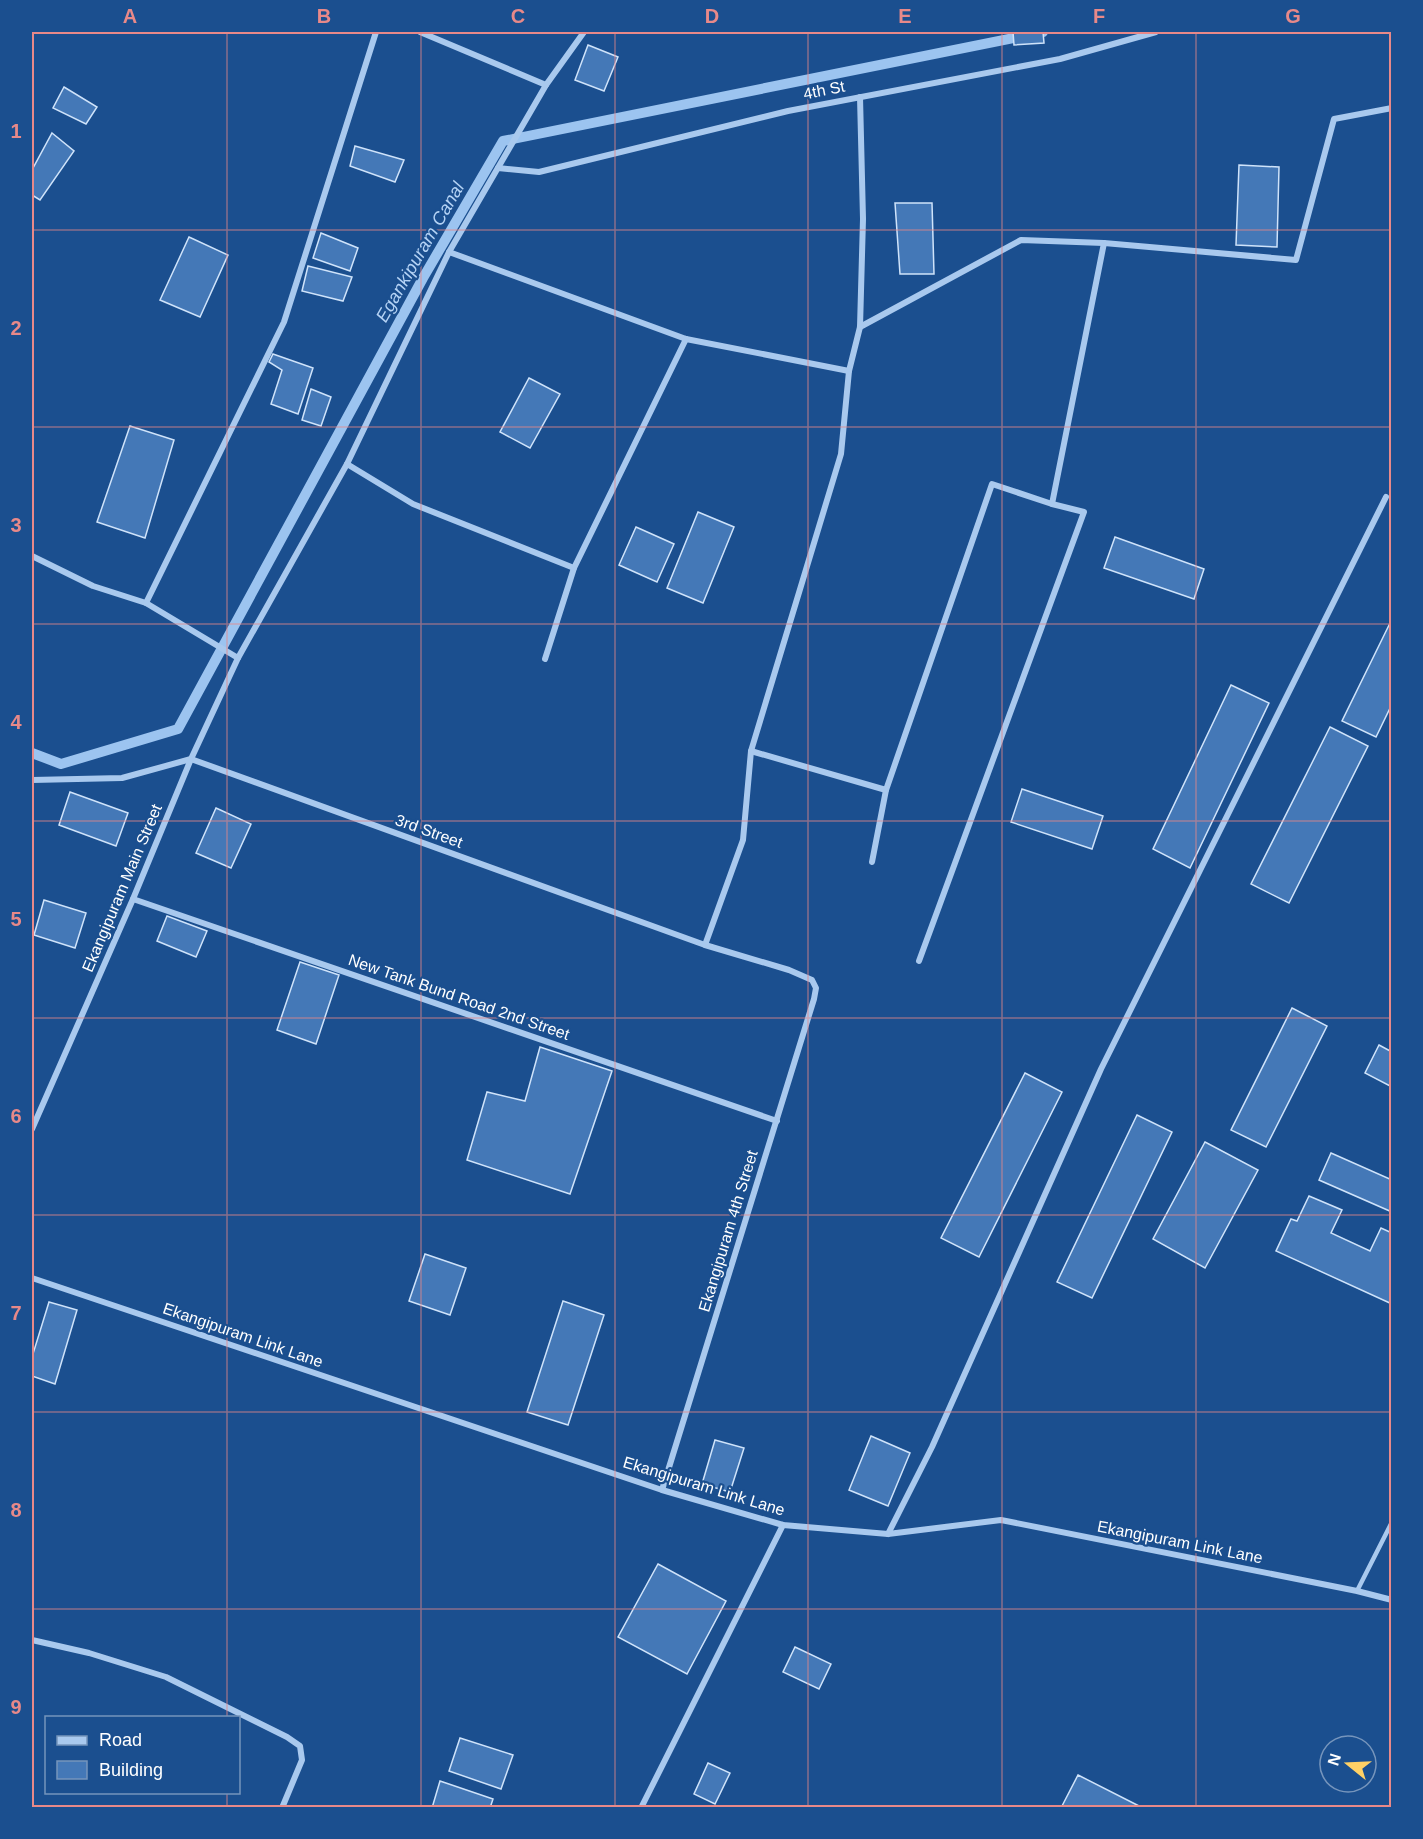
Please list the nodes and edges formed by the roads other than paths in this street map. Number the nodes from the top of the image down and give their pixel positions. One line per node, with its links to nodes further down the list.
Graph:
1 (376, 32): 19 (street)
2 (420, 32): 5 (street)
3 (584, 32): 5 (street, Ekangipuram Main Street)
4 (1156, 32): 6 (street, 4th St)
5 (546, 85): 8 (street, Ekangipuram Main Street)
6 (860, 97): 8 (street, 4th St); 11 (street)
7 (1392, 108): 9 (street)
8 (498, 168): 10 (street, Ekangipuram Main Street)
9 (1104, 243): 11 (street); 16 (street)
10 (449, 252): 12 (street); 14 (street, Ekangipuram Main Street)
11 (860, 327): 13 (street)
12 (686, 339): 13 (street); 18 (street)
13 (849, 371): 22 (street)
14 (346, 465): 18 (street); 20 (street, Ekangipuram Main Street)
15 (1389, 497): 37 (street)
16 (1052, 504): 25 (street); 29 (street)
17 (32, 556): 19 (street)
18 (574, 568): 21 (street)
19 (146, 603): 20 (street)
20 (237, 657): 23 (street, Ekangipuram Main Street)
21 (545, 659)
22 (751, 751): 25 (street); 28 (street)
23 (191, 759): 24 (street); 27 (street, Ekangipuram Main Street); 28 (street, 3rd Street)
24 (32, 780)
25 (886, 790): 26 (street)
26 (872, 862)
27 (133, 898): 31 (street, New Tank Bund Road 2nd Street); 32 (street, Ekangipuram Main Street)
28 (705, 945): 30 (street, 3rd Street)
29 (919, 961)
30 (812, 980): 31 (street, Ekangipuram 4th Street)
31 (777, 1121): 34 (street, Ekangipuram 4th Street)
32 (32, 1129)
33 (32, 1278): 34 (street, Ekangipuram Link Lane)
34 (662, 1490): 36 (street, Ekangipuram Link Lane)
35 (1392, 1522): 38 (lane)
36 (783, 1525): 37 (street, Ekangipuram Link Lane); 42 (street)
37 (888, 1534): 38 (street, Ekangipuram Link Lane)
38 (1357, 1591): 39 (street, Ekangipuram Link Lane)
39 (1392, 1600)
40 (32, 1640): 41 (street)
41 (282, 1808)
42 (640, 1808)

